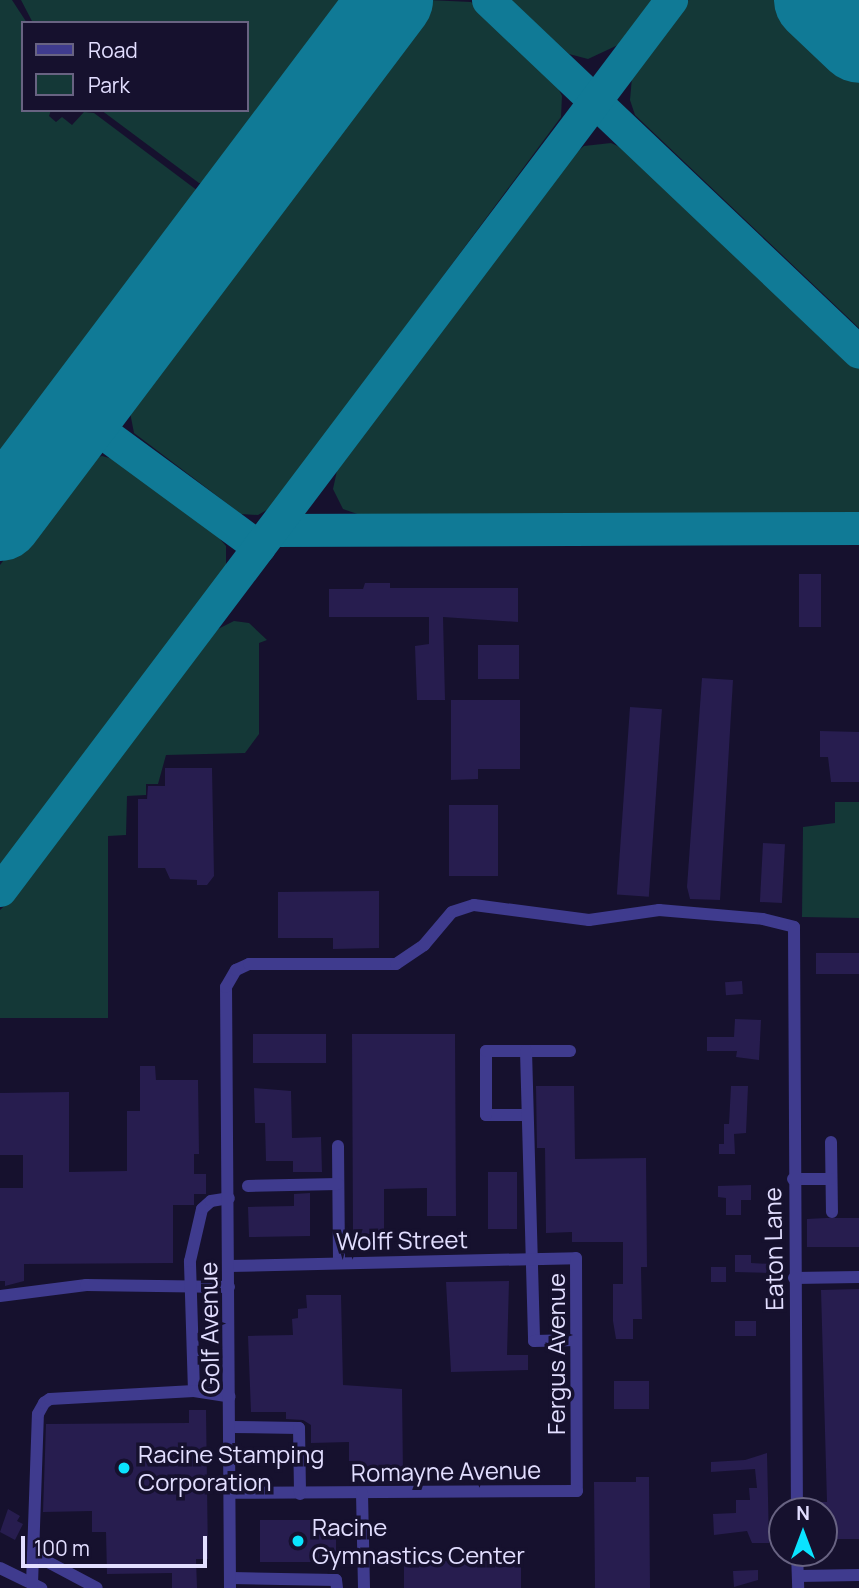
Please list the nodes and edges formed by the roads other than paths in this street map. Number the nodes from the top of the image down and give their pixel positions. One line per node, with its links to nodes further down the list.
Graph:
1 (526, 1051): 2 (street); 4 (street); 4 (street)
2 (570, 1051)
3 (227, 1067): 7 (street, Eaton Lane); 11 (street, Golf Avenue)
4 (526, 1115): 14 (street)
5 (831, 1142): 8 (street)
6 (338, 1146): 9 (street)
7 (793, 1179): 8 (street); 18 (street, Eaton Lane)
8 (831, 1179): 12 (street)
9 (338, 1184): 10 (street); 15 (street)
10 (248, 1186)
11 (229, 1198): 16 (street, Golf Avenue); 19 (street)
12 (832, 1212)
13 (576, 1258): 14 (street, Wolff Street); 22 (street, Fergus Avenue)
14 (531, 1259): 15 (street, Wolff Street); 22 (street)
15 (339, 1262): 16 (street, Wolff Street)
16 (229, 1266): 20 (street, Golf Avenue)
17 (859, 1277): 18 (street)
18 (794, 1278): 30 (street, Eaton Lane)
19 (190, 1284): 20 (street); 21 (street); 23 (street)
20 (229, 1287): 24 (street, Golf Avenue)
21 (0, 1296)
22 (576, 1340): 26 (street, Fergus Avenue)
23 (194, 1391): 24 (street); 31 (street)
24 (230, 1397): 25 (street, Golf Avenue)
25 (230, 1427): 27 (street, Golf Avenue); 29 (street)
26 (577, 1491): 28 (street, Romayne Avenue)
27 (231, 1493): 29 (street, Romayne Avenue); 35 (street, Golf Avenue)
28 (362, 1493): 29 (street, Romayne Avenue); 39 (street)
29 (300, 1494)
30 (797, 1497)
31 (33, 1554): 37 (street); 38 (street)
32 (0, 1568): 37 (street)
33 (859, 1575): 34 (street)
34 (798, 1582)
35 (230, 1583): 36 (street)
36 (337, 1584)
37 (36, 1586)
38 (97, 1588)
39 (363, 1588)

